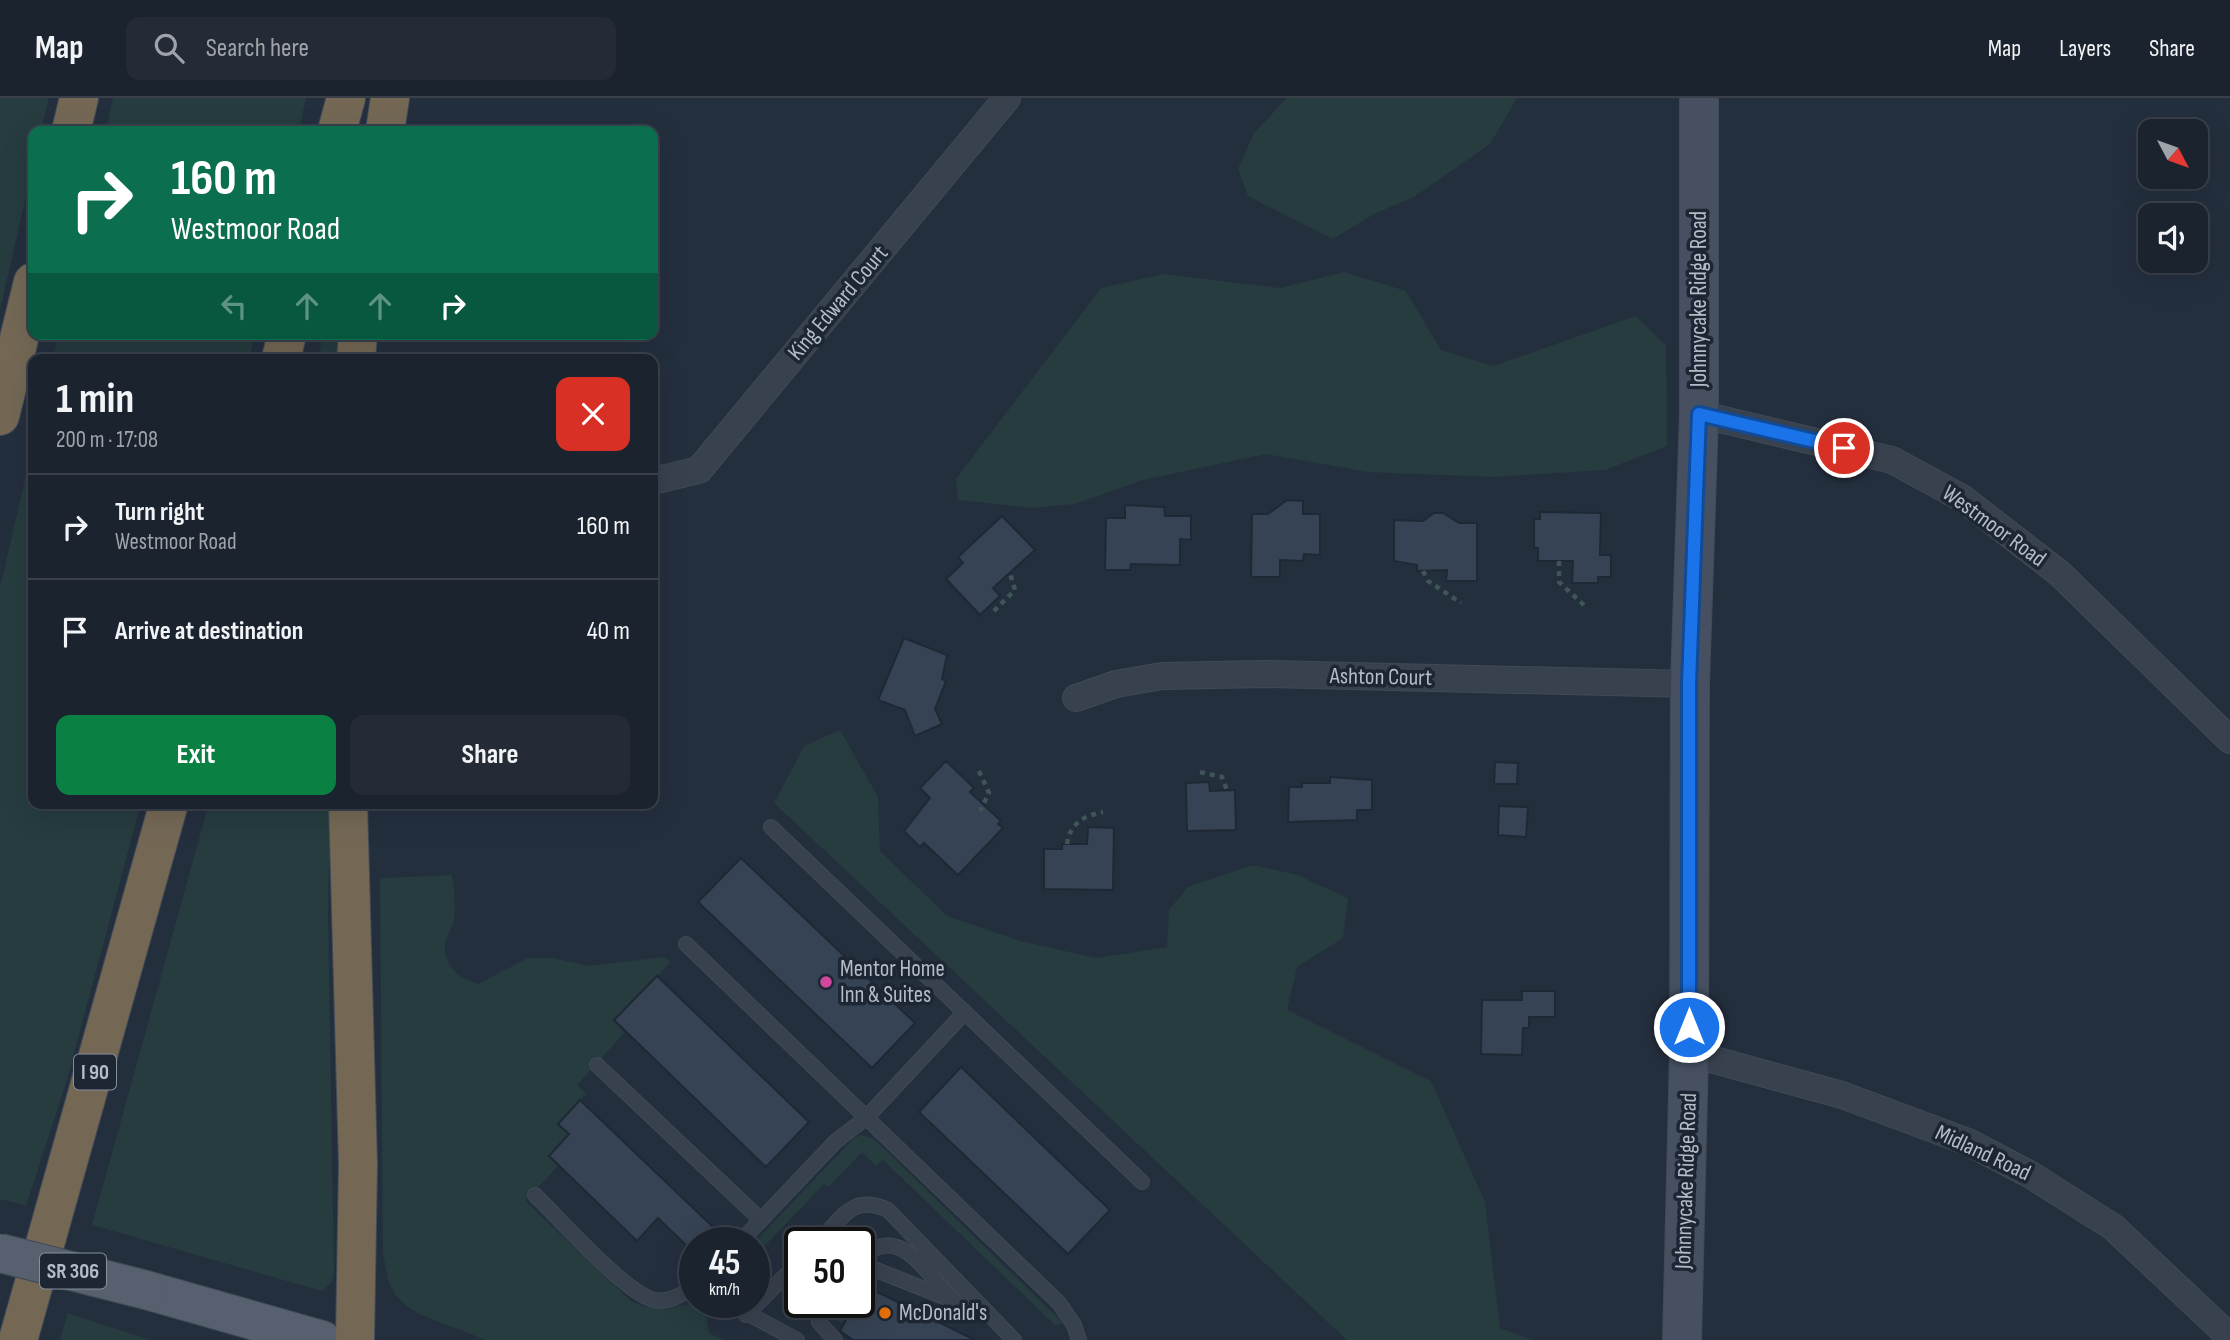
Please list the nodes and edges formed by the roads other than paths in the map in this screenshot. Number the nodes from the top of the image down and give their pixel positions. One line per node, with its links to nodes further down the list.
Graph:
1 (79, 98): 6 (highway)
2 (346, 98): 7 (highway)
3 (390, 98): 8 (highway)
4 (1007, 98): 12 (street, King Edward Court)
5 (1699, 98): 10 (main road, Johnnycake Ridge Road)
6 (72, 126)
7 (338, 126)
8 (386, 126)
9 (28, 302): 11 (highway)
10 (1699, 414): 13 (main road, Johnnycake Ridge Road); 15 (street, Westmoor Road)
11 (0, 416)
12 (658, 480)
13 (1689, 684): 14 (street, Ashton Court); 21 (main road, Johnnycake Ridge Road)
14 (1076, 698)
15 (2230, 740)
16 (167, 809): 40 (highway, I 90)
17 (348, 809): 42 (highway)
18 (771, 827): 20 (lane)
19 (686, 944): 23 (lane)
20 (965, 1012): 23 (lane); 24 (lane)
21 (1689, 1053): 39 (street, Midland Road); 47 (main road, Johnnycake Ridge Road)
22 (597, 1065): 26 (lane)
23 (866, 1118): 26 (lane); 46 (lane)
24 (1142, 1182)
25 (535, 1195): 34 (lane)
26 (761, 1220): 27 (lane)
27 (754, 1227)
28 (833, 1227): 36 (lane)
29 (875, 1249): 35 (lane)
30 (0, 1253): 41 (main road, SR 306, bridge)
31 (875, 1269): 35 (lane)
32 (784, 1277): 33 (lane)
33 (770, 1291)
34 (679, 1296)
35 (953, 1301): 36 (lane)
36 (991, 1316): 45 (lane)
37 (752, 1318): 43 (lane)
38 (819, 1318): 44 (lane)
39 (2230, 1337)
40 (18, 1340)
41 (322, 1340)
42 (355, 1340)
43 (797, 1340)
44 (835, 1340)
45 (1014, 1340)
46 (1079, 1340)
47 (1682, 1340)

